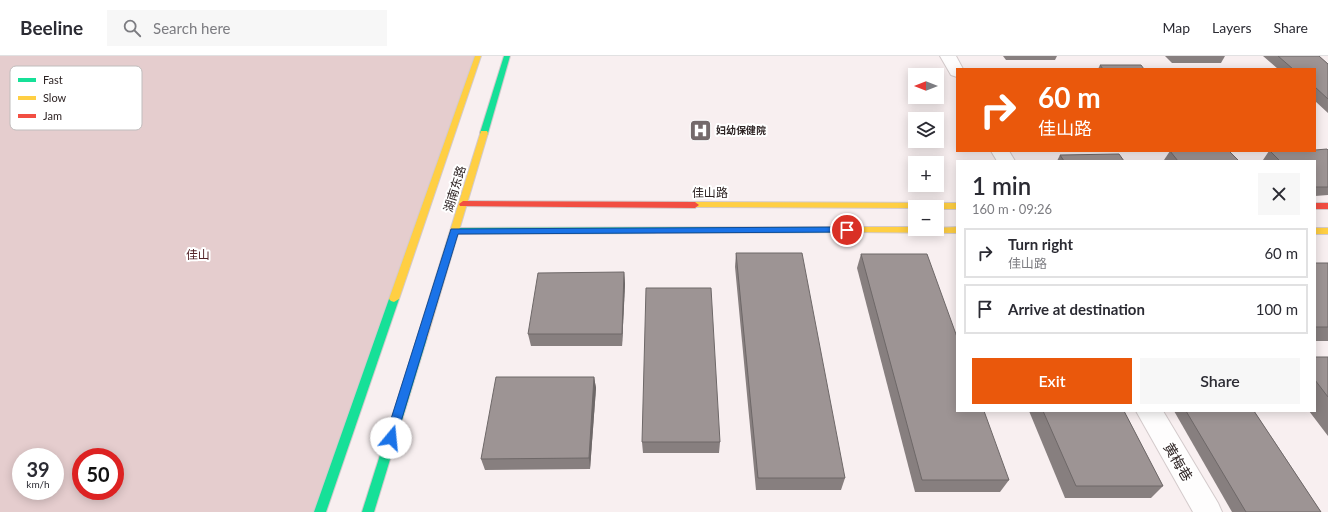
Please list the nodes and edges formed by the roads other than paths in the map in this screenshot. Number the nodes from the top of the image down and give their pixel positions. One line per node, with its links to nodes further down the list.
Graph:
1 (478, 56): 14 (main road)
2 (507, 56): 5 (main road, 湖南东路)
3 (948, 56): 4 (street)
4 (956, 70)
5 (463, 204): 6 (main road, 佳山路); 10 (main road, 湖南东路)
6 (956, 206)
7 (1316, 206): 8 (main road)
8 (1328, 206)
9 (956, 230): 10 (main road)
10 (454, 231): 15 (main road, 湖南东路)
11 (1316, 231): 12 (main road)
12 (1328, 231)
13 (1150, 412): 16 (street, 黄梅巷)
14 (320, 512)
15 (368, 512)
16 (1208, 512)

